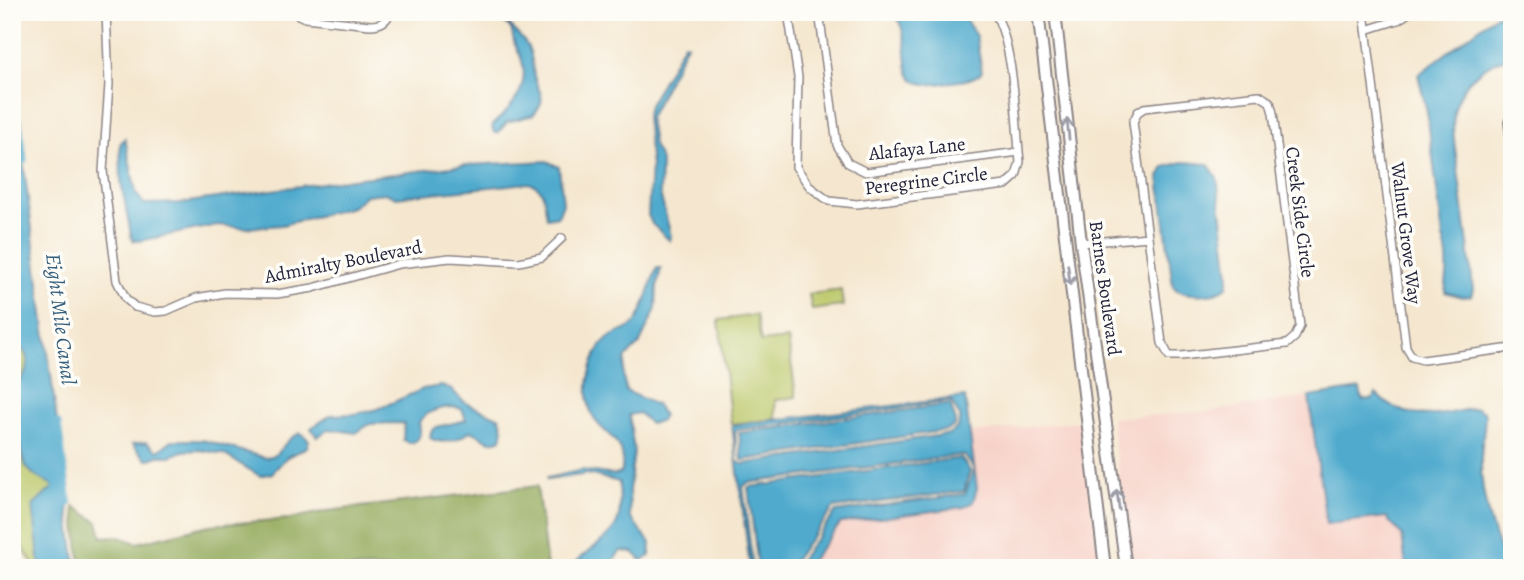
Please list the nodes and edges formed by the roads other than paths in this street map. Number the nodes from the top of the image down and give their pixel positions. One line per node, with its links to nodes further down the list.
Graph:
1 (107, 12): 19 (street, Admiralty Boulevard)
2 (292, 12): 3 (street)
3 (390, 12)
4 (788, 12): 14 (street, Peregrine Circle)
5 (819, 12): 14 (street, Alafaya Lane)
6 (994, 12): 14 (street, Peregrine Circle)
7 (1038, 12): 12 (main road, Barnes Boulevard)
8 (1055, 12): 20 (main road, Barnes Boulevard, one-way to 8)
9 (1364, 12): 11 (street, Walnut Grove Way)
10 (1410, 12): 11 (street)
11 (1366, 30): 21 (street, Walnut Grove Way)
12 (1050, 114): 16 (main road, Barnes Boulevard); 17 (main road)
13 (1512, 114): 15 (street)
14 (1019, 152)
15 (1512, 153)
16 (1062, 218): 17 (main road); 22 (main road, Barnes Boulevard, one-way to 22)
17 (1072, 234): 20 (main road)
18 (1148, 237): 18 (street, Creek Side Circle); 20 (street)
19 (562, 238)
20 (1081, 243): 25 (main road, Barnes Boulevard, one-way to 20)
21 (1512, 348)
22 (1093, 476): 23 (main road, Barnes Boulevard); 24 (main road)
23 (1105, 568)
24 (1113, 568)
25 (1126, 568)

